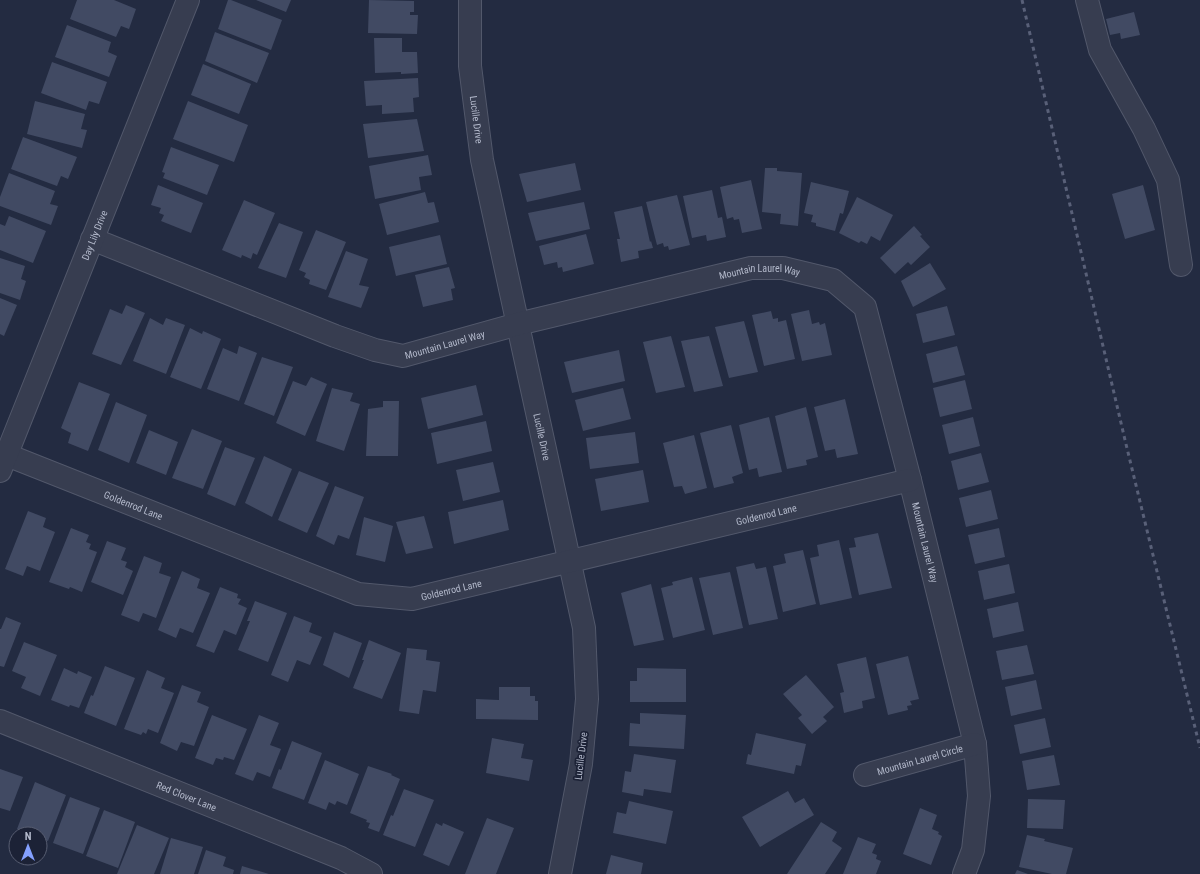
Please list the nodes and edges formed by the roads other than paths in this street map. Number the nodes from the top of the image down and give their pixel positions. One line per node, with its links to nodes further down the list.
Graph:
1 (188, 0): 4 (street, Day Lily Drive)
2 (470, 0): 6 (street, Lucille Drive)
3 (1087, 0): 5 (street)
4 (92, 239): 6 (street, Mountain Laurel Way); 7 (street, Day Lily Drive)
5 (1181, 265)
6 (518, 324): 8 (street, Mountain Laurel Way); 9 (street, Lucille Drive)
7 (3, 463): 9 (street, Goldenrod Lane)
8 (910, 480): 9 (street, Goldenrod Lane); 11 (street, Mountain Laurel Way)
9 (569, 562): 14 (street, Lucille Drive)
10 (0, 721): 13 (street, Red Clover Lane)
11 (975, 744): 12 (street, Mountain Laurel Circle); 15 (street, Mountain Laurel Way)
12 (865, 775)
13 (371, 874)
14 (560, 874)
15 (964, 874)

